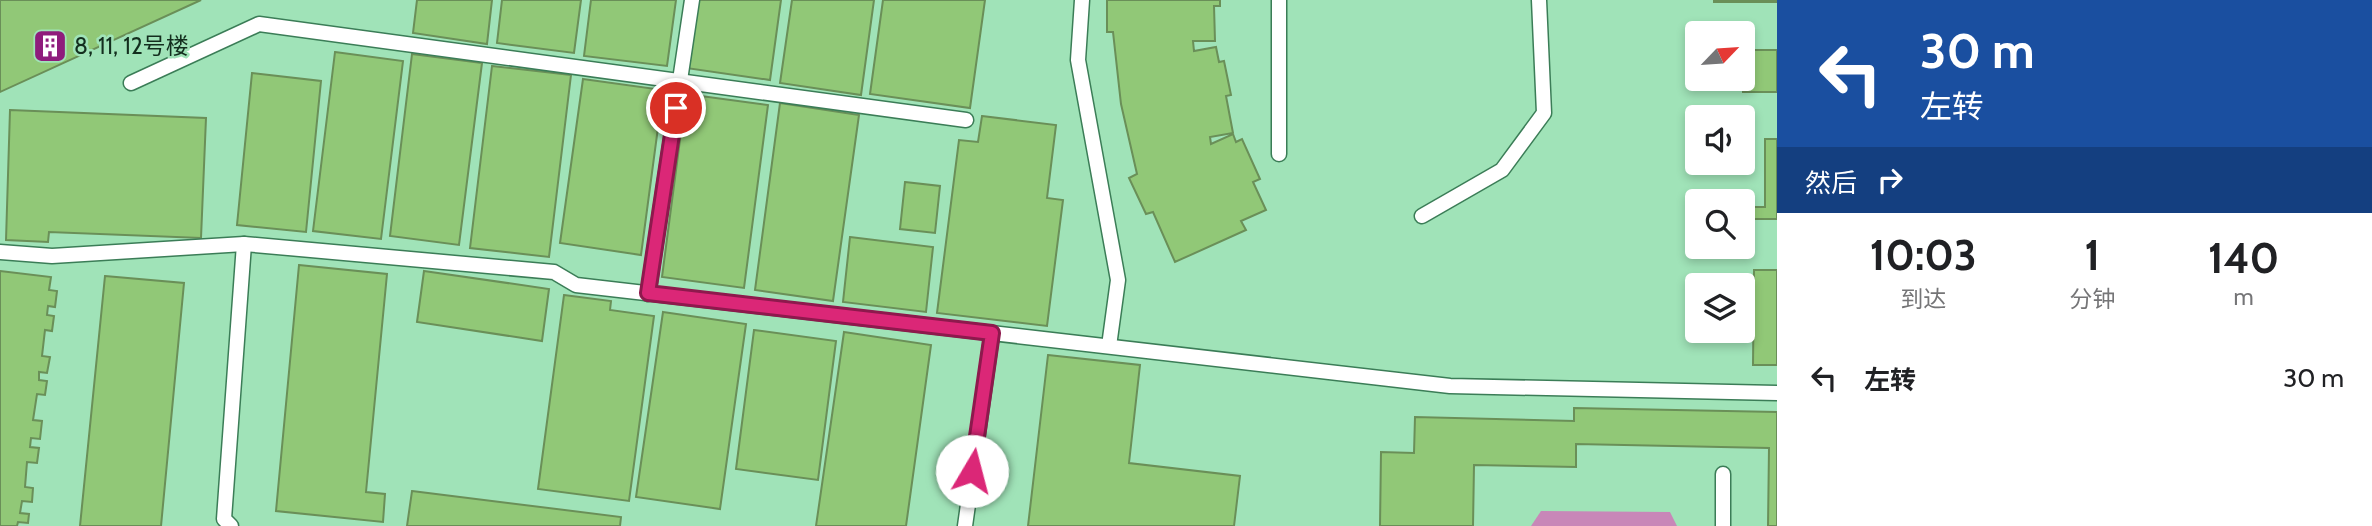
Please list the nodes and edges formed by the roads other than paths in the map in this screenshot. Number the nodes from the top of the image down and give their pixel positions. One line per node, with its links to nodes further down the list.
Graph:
1 (692, 0): 5 (lane)
2 (1082, 0): 14 (lane)
3 (1279, 0): 8 (lane)
4 (1539, 0): 9 (lane)
5 (680, 81): 6 (lane); 7 (lane); 12 (lane)
6 (131, 83)
7 (966, 120)
8 (1279, 154)
9 (1422, 216)
10 (244, 244): 11 (lane); 12 (lane); 17 (lane)
11 (0, 252)
12 (648, 293): 13 (lane)
13 (992, 333): 14 (lane); 18 (lane)
14 (1109, 346): 15 (lane)
15 (1777, 393)
16 (1723, 474): 19 (lane)
17 (231, 526)
18 (965, 526)
19 (1723, 526)

